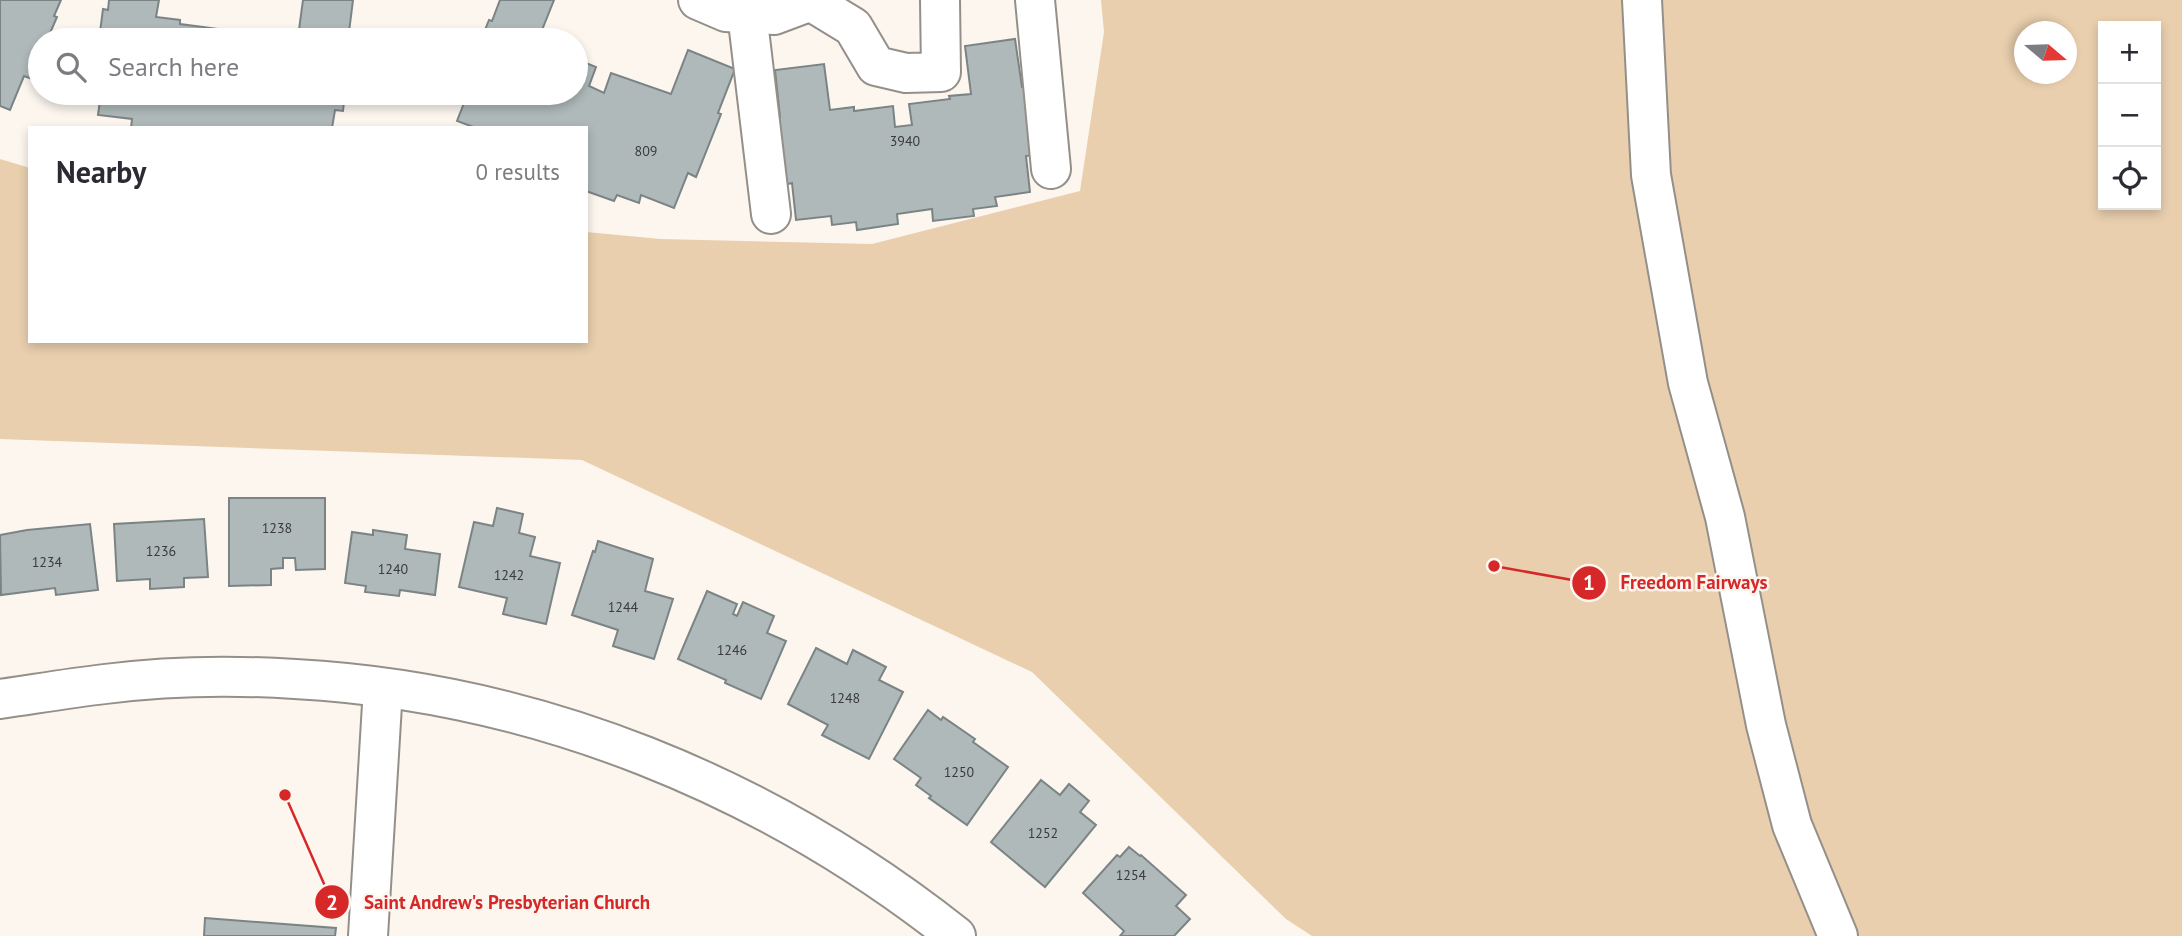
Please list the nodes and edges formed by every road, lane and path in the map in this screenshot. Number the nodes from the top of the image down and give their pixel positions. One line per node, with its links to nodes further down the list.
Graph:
1 (698, 0): 6 (street)
2 (940, 0): 5 (street)
3 (1035, 0): 7 (street)
4 (1642, 0): 13 (street)
5 (813, 1): 6 (street)
6 (747, 13): 8 (street)
7 (1051, 169)
8 (771, 214)
9 (383, 688): 10 (street); 11 (street); 12 (street)
10 (0, 699)
11 (368, 936)
12 (956, 936)
13 (1838, 936)

